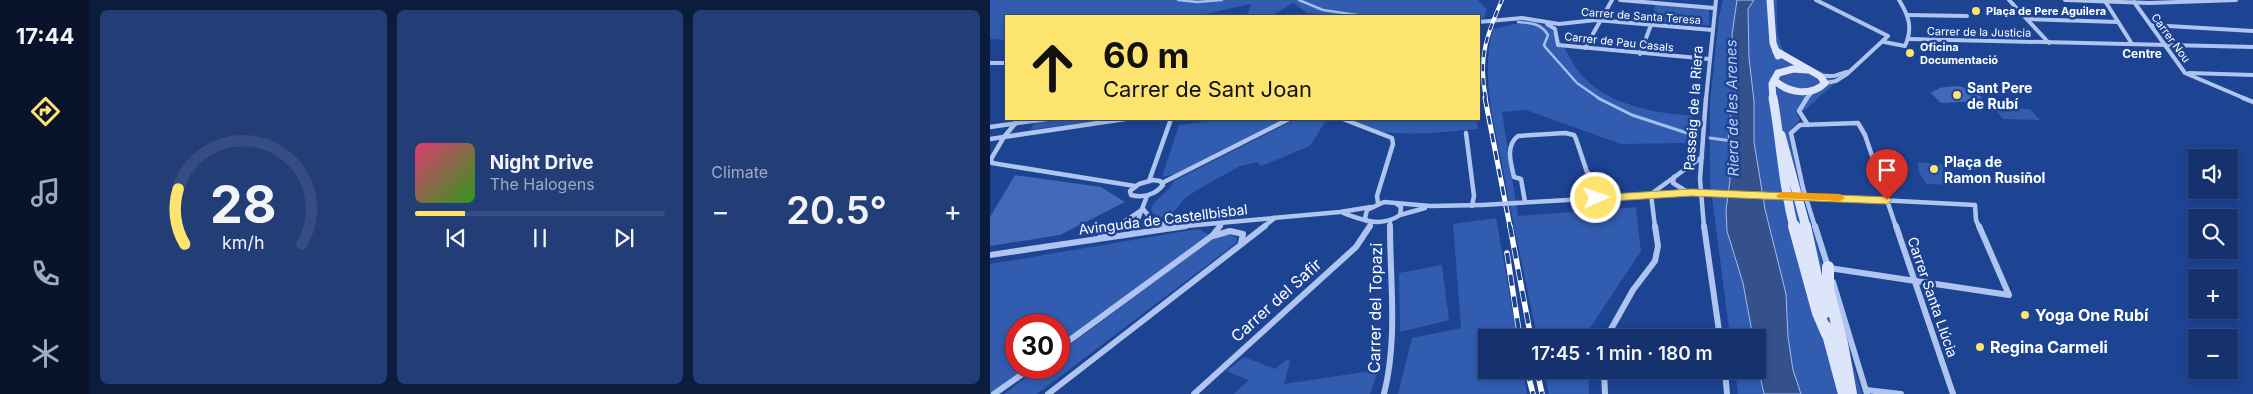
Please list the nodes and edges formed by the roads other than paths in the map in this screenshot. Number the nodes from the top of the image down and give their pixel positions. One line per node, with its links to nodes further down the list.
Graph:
1 (1612, 0): 18 (street)
2 (1620, 0): 12 (street)
3 (1716, 0): 14 (street, Passeig de la Riera)
4 (1771, 0): 35 (main road)
5 (1816, 0): 29 (street)
6 (1898, 0): 15 (street)
7 (2008, 0): 17 (street)
8 (2065, 0): 10 (street)
9 (2236, 0): 11 (street)
10 (2105, 1): 13 (street); 22 (street)
11 (2148, 1): 13 (street)
12 (1661, 2): 14 (street)
13 (2134, 2): 24 (street, Carrer Nou)
14 (1714, 8): 25 (street, Passeig de la Riera)
15 (1908, 15): 16 (street); 28 (street)
16 (1967, 16)
17 (2027, 19): 22 (street); 30 (street)
18 (1601, 20): 19 (street, Carrer de Santa Teresa); 23 (street, Carrer de Santa Teresa); 34 (street)
19 (1571, 21): 21 (street, Carrer de Santa Teresa); 27 (street)
20 (1480, 22): 21 (street, Carrer de Santa Teresa)
21 (1542, 22): 27 (street)
22 (2118, 22): 31 (street)
23 (1651, 24): 25 (street, Carrer de Santa Teresa); 36 (street)
24 (2151, 25): 26 (street); 32 (street, Carrer Nou)
25 (1712, 30): 37 (street, Passeig de la Riera)
26 (2253, 30)
27 (1556, 34): 34 (street, Carrer de Pau Casals)
28 (1909, 39): 29 (street); 30 (street, Carrer de la Justicia)
29 (1884, 42): 42 (street)
30 (2049, 43): 31 (street, Carrer de la Justicia)
31 (2132, 44): 32 (street, Carrer de la Justicia)
32 (2164, 45): 33 (street, Carrer de la Justicia); 43 (street, Carrer Nou)
33 (2253, 47)
34 (1585, 48): 36 (street, Carrer de Pau Casals)
35 (1776, 50): 40 (main road); 41 (main road)
36 (1640, 54): 37 (street, Carrer de Pau Casals)
37 (1709, 59): 64 (street, Passeig de la Riera)
38 (990, 63): 39 (street)
39 (1005, 63)
40 (1808, 70): 41 (main road); 46 (main road)
41 (1781, 71): 45 (main road)
42 (1847, 72): 46 (street); 46 (street)
43 (2185, 73): 44 (street); 49 (street, Carrer Nou)
44 (2253, 74)
45 (1774, 80): 47 (main road); 51 (main road)
46 (1822, 80): 48 (main road)
47 (1796, 91): 48 (main road); 50 (street); 51 (main road)
48 (1813, 91): 50 (street)
49 (2253, 102)
50 (1802, 104): 59 (street)
51 (1776, 106): 108 (main road)
52 (1018, 120): 58 (street)
53 (1039, 120): 58 (street)
54 (1118, 120): 62 (street)
55 (1171, 120): 66 (street)
56 (1287, 120): 67 (street)
57 (1346, 120): 75 (street)
58 (1013, 124): 60 (street); 62 (street)
59 (1808, 125): 73 (street, Carrer Santa Llúcia); 93 (street)
60 (990, 127)
61 (1466, 133): 78 (street)
62 (1004, 137): 63 (street); 68 (street)
63 (990, 139)
64 (1702, 156): 65 (street); 96 (street, Passeig de la Riera)
65 (1674, 177): 69 (street); 70 (street)
66 (1149, 181): 67 (street); 68 (street)
67 (1162, 183): 71 (street)
68 (1135, 186): 71 (street)
69 (1691, 193): 70 (street); 73 (street, bridge)
70 (1651, 194): 72 (street); 95 (street)
71 (1147, 196): 80 (street)
72 (1596, 198): 74 (street); 74 (street)
73 (1887, 200): 94 (street, Carrer Santa Llúcia); 94 (street)
74 (1525, 202): 78 (street, bridge)
75 (1378, 203): 76 (street); 79 (street)
76 (1396, 204): 77 (street); 82 (street)
77 (1430, 206): 78 (street); 82 (street)
78 (1472, 206)
79 (1371, 207): 81 (street, Avinguda de Castellbisbal); 85 (street, Carrer del Safir)
80 (1143, 209): 87 (street); 88 (street); 90 (street)
81 (1340, 212): 83 (street, Avinguda de Castellbisbal); 85 (street, Avinguda de Castellbisbal)
82 (1400, 215): 86 (street)
83 (1276, 217): 84 (street, Avinguda de Castellbisbal); 91 (street)
84 (1222, 222): 87 (street, Avinguda de Castellbisbal); 89 (street)
85 (1369, 222): 86 (street); 104 (street, Carrer del Safir)
86 (1390, 222): 105 (street, Carrer del Topazi)
87 (1176, 227): 88 (street, Avinguda de Castellbisbal)
88 (1133, 233): 90 (street, Avinguda de Castellbisbal)
89 (1212, 236): 91 (street); 97 (street)
90 (1099, 237): 92 (street, Avinguda de Castellbisbal)
91 (1241, 244): 103 (street)
92 (990, 255)
93 (1828, 268): 94 (street); 101 (street); 109 (main road)
94 (1914, 280): 111 (street, Carrer Santa Llúcia)
95 (1611, 329)
96 (1719, 329)
97 (1070, 340)
98 (1015, 379): 102 (street)
99 (1604, 379): 106 (street)
100 (1726, 379): 107 (street)
101 (1866, 392): 110 (street)
102 (994, 394)
103 (1048, 394)
104 (1194, 394)
105 (1384, 394)
106 (1605, 394)
107 (1727, 394)
108 (1844, 394)
109 (1851, 394)
110 (1901, 394)
111 (1953, 394)

